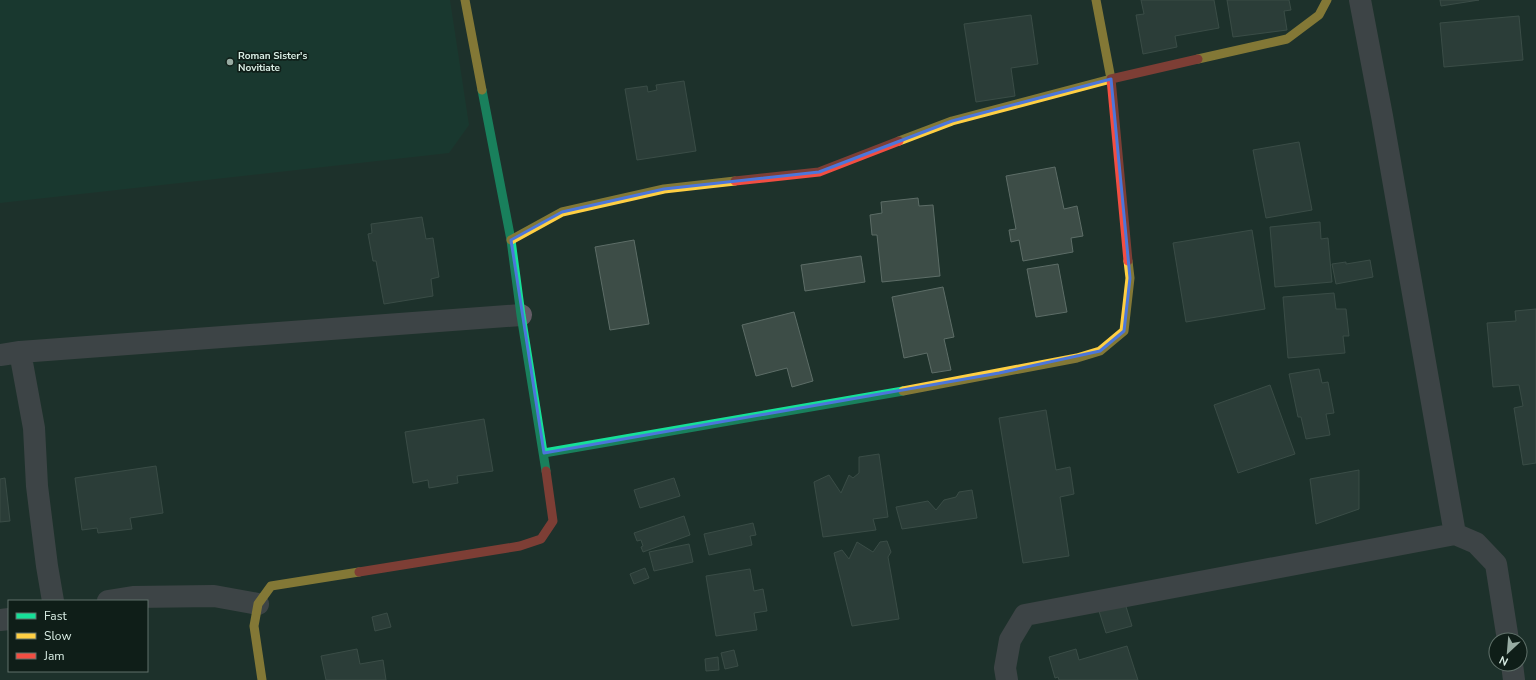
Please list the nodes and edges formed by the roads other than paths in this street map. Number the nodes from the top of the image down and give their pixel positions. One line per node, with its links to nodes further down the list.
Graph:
1 (465, 0): 6 (street)
2 (1096, 0): 5 (street)
3 (1328, 0): 5 (street)
4 (1360, 0): 10 (street)
5 (1111, 79): 6 (street); 9 (street)
6 (511, 240): 7 (street)
7 (521, 315): 8 (street); 9 (street)
8 (10, 354): 11 (street)
9 (544, 452): 13 (street)
10 (1455, 534): 14 (street); 16 (street)
11 (53, 600)
12 (114, 600): 13 (street)
13 (258, 604): 15 (street)
14 (1507, 632)
15 (262, 680)
16 (1007, 680)

